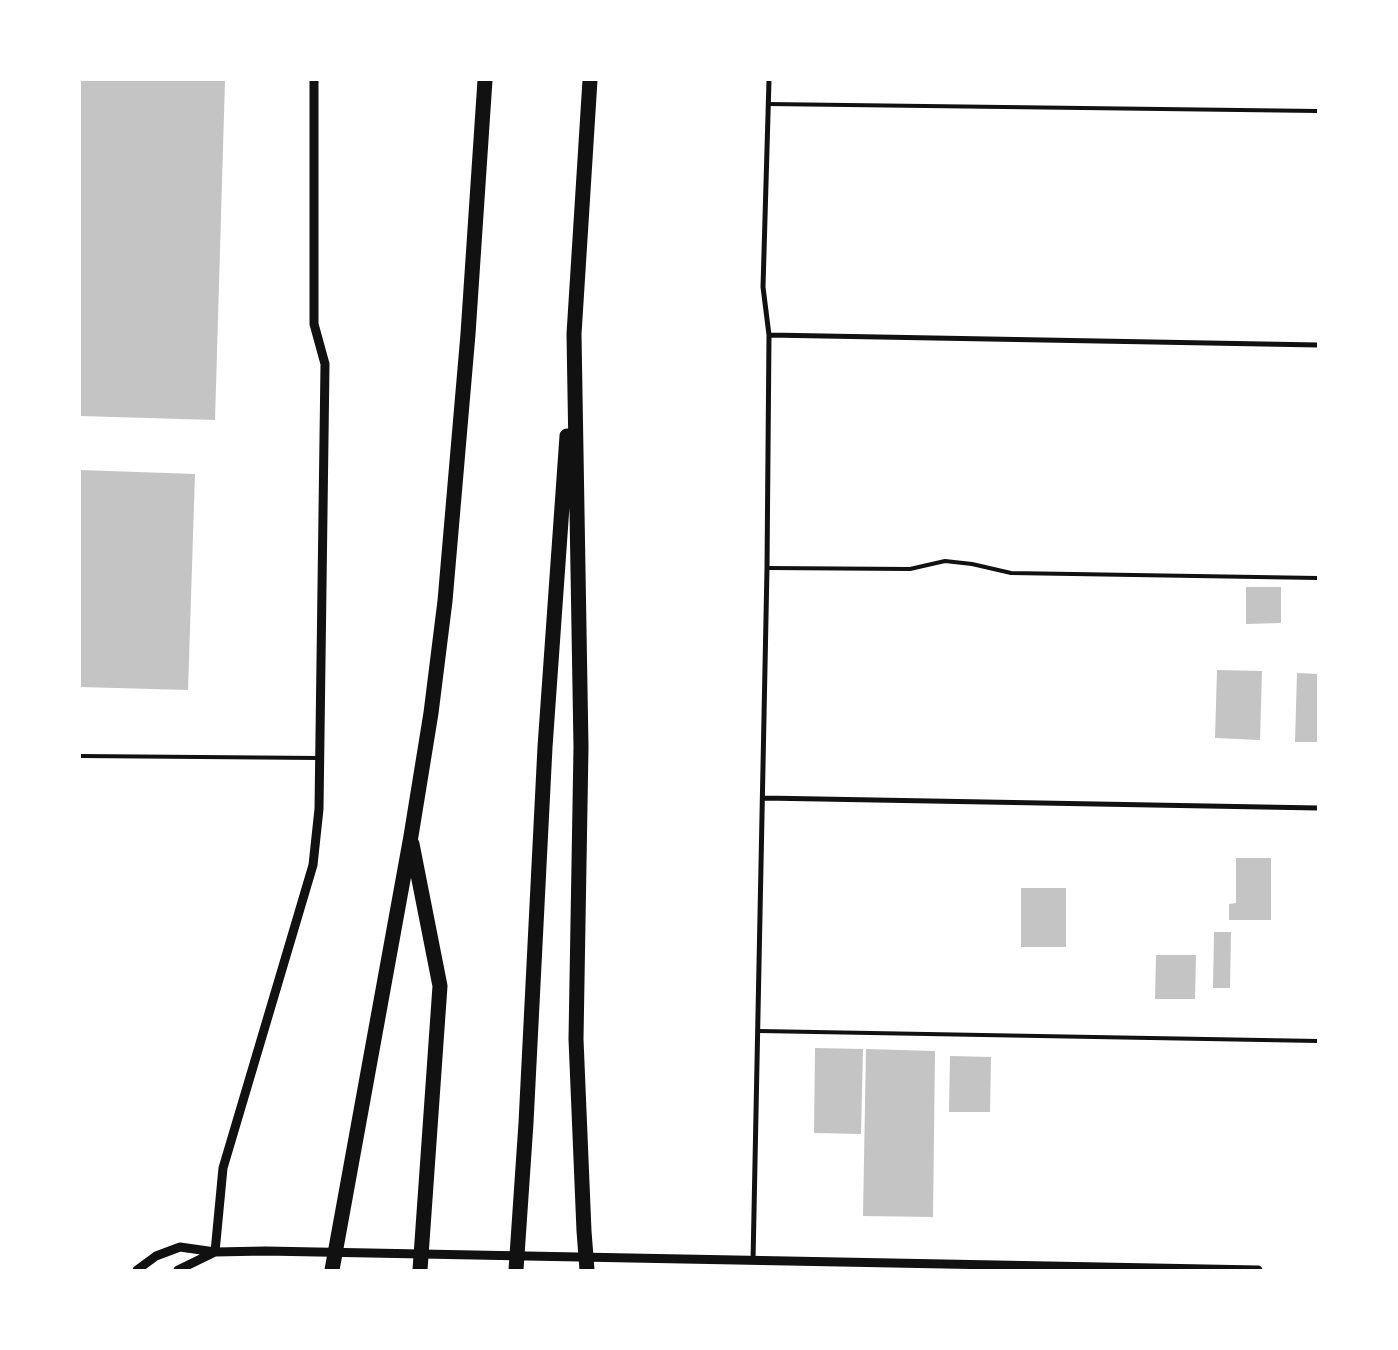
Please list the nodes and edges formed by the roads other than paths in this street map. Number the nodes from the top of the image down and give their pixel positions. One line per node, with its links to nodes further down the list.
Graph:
1 (314, 80): 13 (street)
2 (485, 80): 16 (highway)
3 (590, 80): 7 (highway)
4 (769, 80): 5 (street)
5 (768, 104): 6 (lane); 8 (street)
6 (1318, 112)
7 (574, 334): 19 (highway); 26 (highway)
8 (769, 335): 9 (street); 10 (street)
9 (1318, 345)
10 (768, 568): 11 (lane); 14 (street)
11 (1318, 578)
12 (80, 756): 13 (lane)
13 (321, 758): 20 (street)
14 (764, 798): 15 (street); 17 (street)
15 (1318, 808)
16 (411, 836): 24 (highway); 25 (highway)
17 (758, 1031): 18 (lane); 21 (street)
18 (1318, 1041)
19 (584, 1231): 27 (highway); 28 (highway)
20 (215, 1252): 21 (street); 22 (street); 23 (street)
21 (753, 1265): 29 (street)
22 (136, 1270)
23 (178, 1270)
24 (332, 1270)
25 (420, 1270)
26 (516, 1270)
27 (587, 1270)
28 (592, 1270)
29 (1258, 1270)

